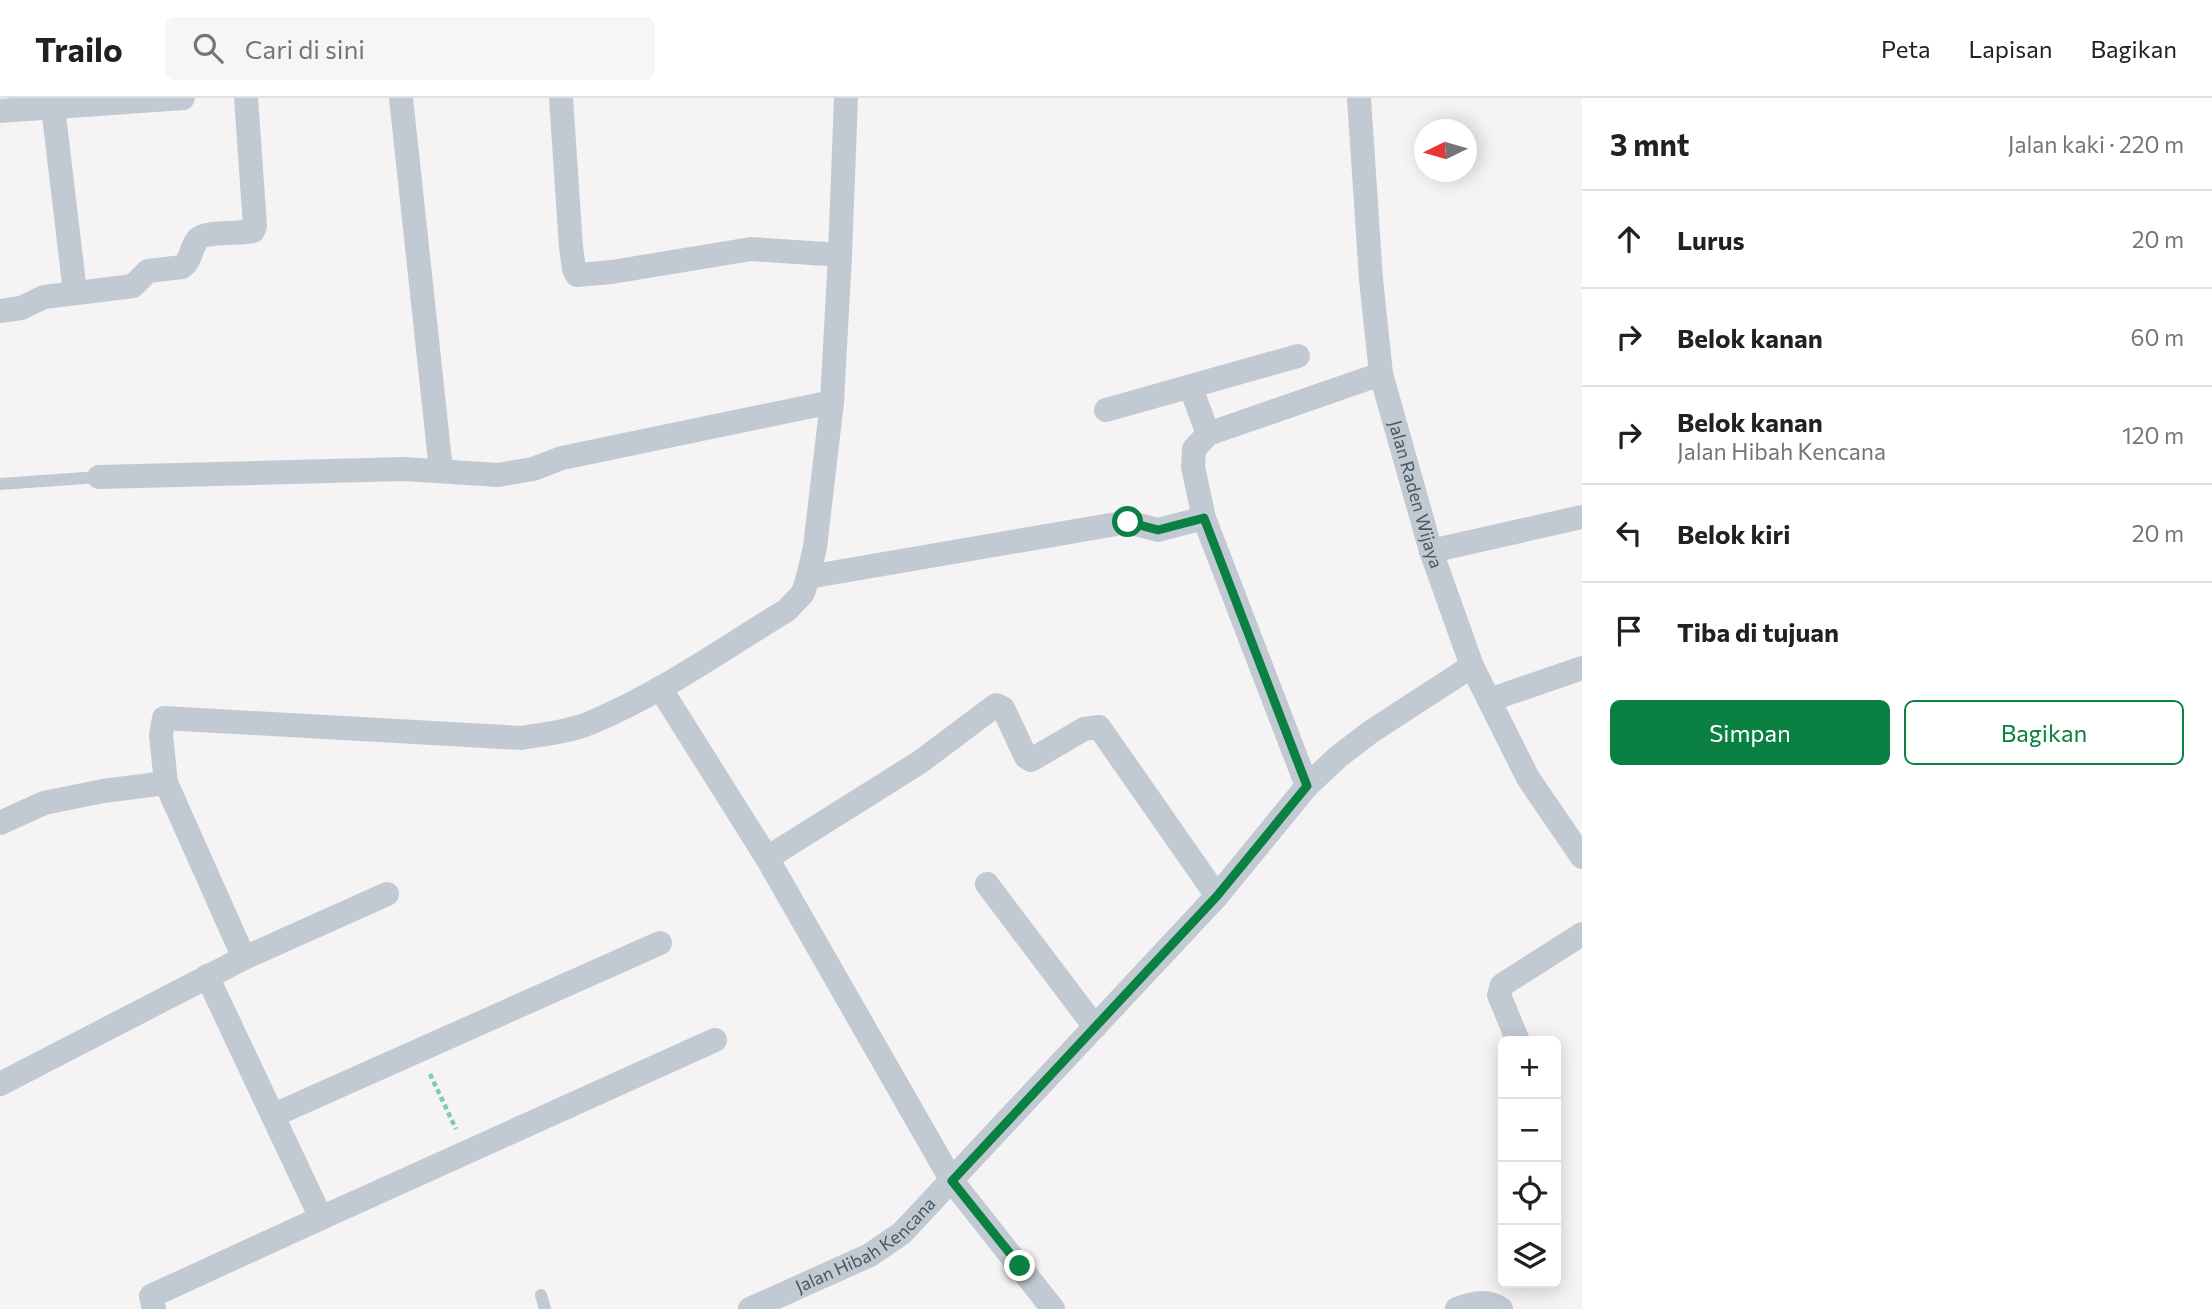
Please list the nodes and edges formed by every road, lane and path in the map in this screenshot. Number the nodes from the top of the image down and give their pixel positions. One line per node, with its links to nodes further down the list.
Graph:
1 (183, 98): 7 (street)
2 (246, 98): 10 (street)
3 (401, 98): 18 (street)
4 (561, 98): 9 (street)
5 (846, 98): 9 (street)
6 (1359, 98): 13 (street, Jalan Raden Wijaya)
7 (53, 107): 8 (street); 10 (street)
8 (0, 111)
9 (840, 255): 15 (street)
10 (75, 292): 11 (street)
11 (0, 311)
12 (1298, 356): 14 (street)
13 (1381, 374): 17 (street); 23 (street, Jalan Raden Wijaya)
14 (1191, 388): 16 (street); 17 (street)
15 (832, 402): 18 (street); 24 (street)
16 (1106, 410)
17 (1208, 434): 22 (street)
18 (441, 470): 19 (street)
19 (99, 477): 20 (lane)
20 (0, 484)
21 (1582, 517): 23 (street)
22 (1204, 518): 24 (street); 30 (street)
23 (1431, 551): 25 (street, Jalan Raden Wijaya)
24 (808, 577): 27 (street)
25 (1472, 666): 28 (street, Jalan Raden Wijaya); 30 (street, Jalan Hibah Kencana)
26 (1582, 668): 28 (street)
27 (660, 688): 29 (street); 33 (street)
28 (1489, 699): 32 (street, Jalan Raden Wijaya)
29 (166, 783): 31 (street); 39 (street)
30 (1307, 786): 36 (street, Jalan Hibah Kencana)
31 (0, 823)
32 (1582, 857)
33 (767, 858): 36 (street); 48 (street)
34 (987, 884): 41 (street)
35 (387, 894): 39 (street)
36 (1217, 896): 41 (street, Jalan Hibah Kencana)
37 (1582, 934): 42 (street)
38 (660, 943): 44 (street)
39 (244, 958): 40 (street)
40 (207, 976): 45 (street); 46 (street)
41 (1095, 1027): 48 (street, Jalan Hibah Kencana)
42 (1516, 1036)
43 (715, 1040): 47 (street)
44 (419, 1051): 46 (street); 47 (path)
45 (0, 1084)
46 (274, 1115): 49 (street)
47 (467, 1152): 49 (street)
48 (952, 1181): 53 (street, Jalan Hibah Kencana); 54 (street)
49 (321, 1218): 51 (street)
50 (541, 1295): 52 (lane)
51 (154, 1309)
52 (545, 1309)
53 (750, 1309)
54 (1053, 1309)
55 (1457, 1309): 56 (street)
56 (1501, 1309)

